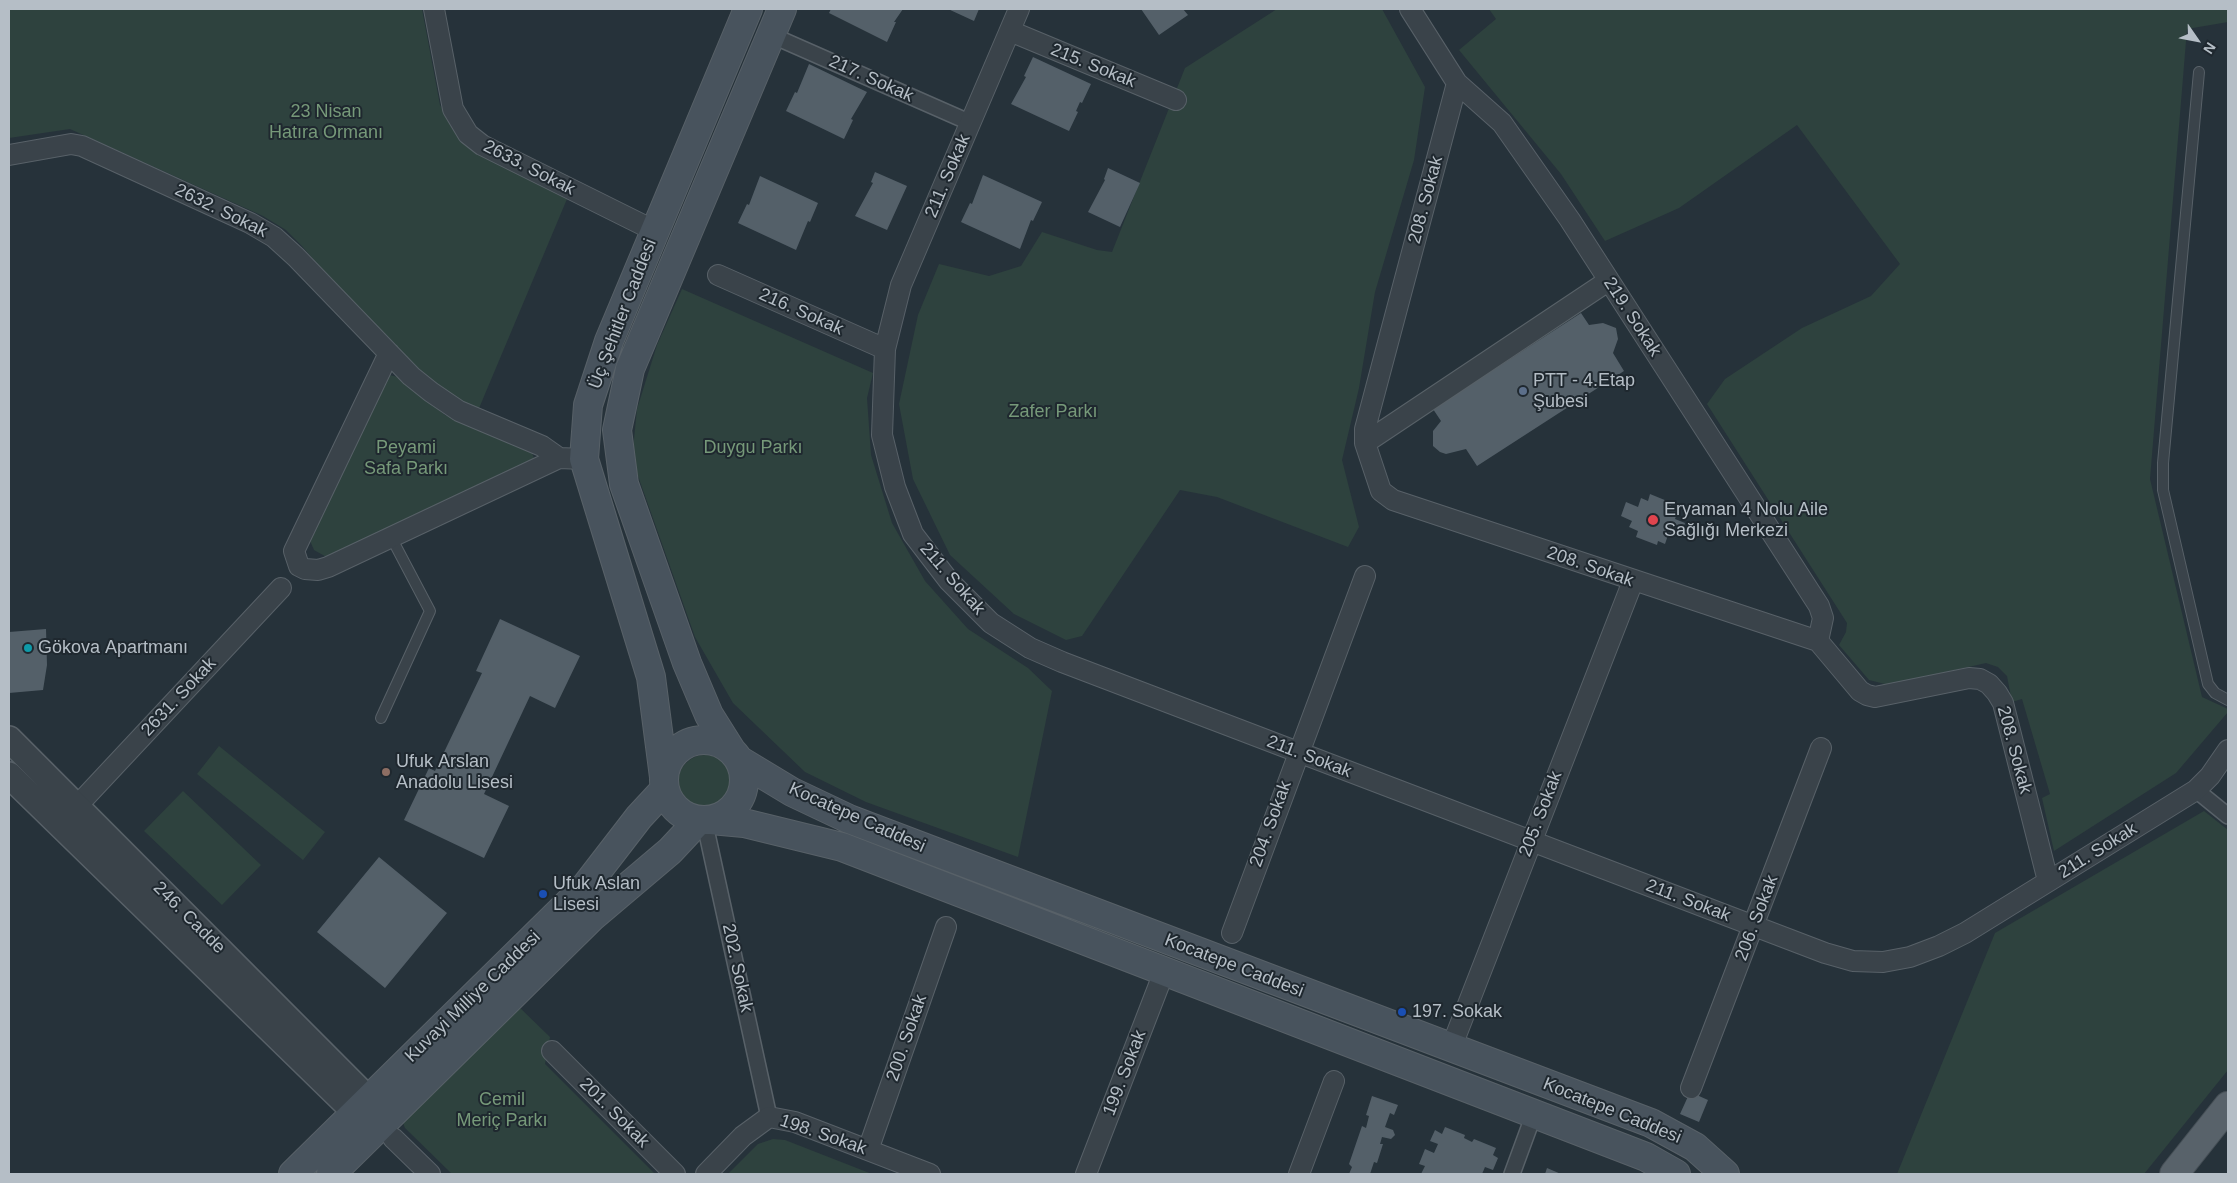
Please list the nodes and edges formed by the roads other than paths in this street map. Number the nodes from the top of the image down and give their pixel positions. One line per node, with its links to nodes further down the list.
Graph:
1 (434, 9): 13 (street, 2633. Sokak)
2 (748, 9): 13 (main road, Üç Şehitler Caddesi)
3 (782, 9): 7 (main road, Üç Şehitler Caddesi)
4 (1020, 9): 6 (street, 211. Sokak)
5 (1410, 9): 9 (street, 219. Sokak)
6 (1010, 32): 10 (street, 215. Sokak); 11 (street, 211. Sokak)
7 (771, 35): 11 (street, 217. Sokak); 31 (main road, Üç Şehitler Caddesi)
8 (2199, 72): 25 (lane)
9 (1457, 83): 15 (street, 219. Sokak); 18 (street, 208. Sokak)
10 (1176, 100)
11 (971, 123): 16 (street, 211. Sokak)
12 (11, 159): 17 (street, 2632. Sokak)
13 (655, 231): 19 (main road, Üç Şehitler Caddesi)
14 (718, 275): 16 (street, 216. Sokak)
15 (1608, 281): 18 (street); 24 (street, 219. Sokak)
16 (884, 349): 30 (street, 211. Sokak)
17 (389, 352): 19 (street, 2632. Sokak); 20 (street)
18 (1365, 443): 22 (street, 208. Sokak)
19 (572, 458): 20 (street); 33 (main road, Üç Şehitler Caddesi)
20 (391, 537): 26 (lane)
21 (1365, 576): 30 (street, 204. Sokak)
22 (1633, 581): 24 (street, 208. Sokak); 38 (street, 205. Sokak)
23 (281, 588): 35 (street, 2631. Sokak)
24 (1818, 641): 39 (street, 208. Sokak)
25 (2228, 700)
26 (381, 718)
27 (9, 739): 35 (street, 246. Cadde)
28 (1821, 748): 40 (street, 206. Sokak)
29 (2228, 750): 34 (street, 211. Sokak)
30 (1298, 752): 38 (street, 211. Sokak); 42 (street, 204. Sokak)
31 (735, 755): 33 (main road); 37 (main road); 44 (main road, Kocatepe Caddesi)
32 (9, 775): 48 (street, 246. Cadde)
33 (664, 783): 37 (main road); 48 (main road, Kuvayi Milliye Caddesi)
34 (2196, 790): 36 (street); 39 (street, 211. Sokak)
35 (77, 806): 48 (street, 246. Cadde)
36 (2228, 816)
37 (705, 820): 43 (main road, Kocatepe Caddesi); 51 (street, 202. Sokak); 52 (main road, Kuvayi Milliye Caddesi)
38 (1530, 841): 40 (street, 211. Sokak); 44 (street, 205. Sokak)
39 (2048, 881): 40 (street, 211. Sokak)
40 (1754, 926): 47 (street, 206. Sokak)
41 (946, 927): 53 (street, 200. Sokak)
42 (1232, 933)
43 (1164, 972): 50 (main road, Kocatepe Caddesi); 60 (street, 199. Sokak)
44 (1451, 1048): 64 (main road, Kocatepe Caddesi)
45 (552, 1051): 57 (street, 201. Sokak)
46 (1334, 1081): 61 (street)
47 (1691, 1088)
48 (361, 1106): 52 (main road); 54 (main road, Kuvayi Milliye Caddesi)
49 (2228, 1106): 65 (main road)
50 (1534, 1114): 62 (street); 63 (main road, Kocatepe Caddesi)
51 (769, 1117): 53 (street, 198. Sokak); 58 (street, 198. Sokak)
52 (385, 1129): 55 (main road, Kuvayi Milliye Caddesi); 56 (street)
53 (868, 1150): 59 (street, 198. Sokak)
54 (293, 1174)
55 (331, 1174)
56 (430, 1174)
57 (675, 1174)
58 (706, 1174)
59 (930, 1174)
60 (1086, 1174)
61 (1299, 1174)
62 (1512, 1174)
63 (1676, 1174)
64 (1725, 1174)
65 (2174, 1174)

